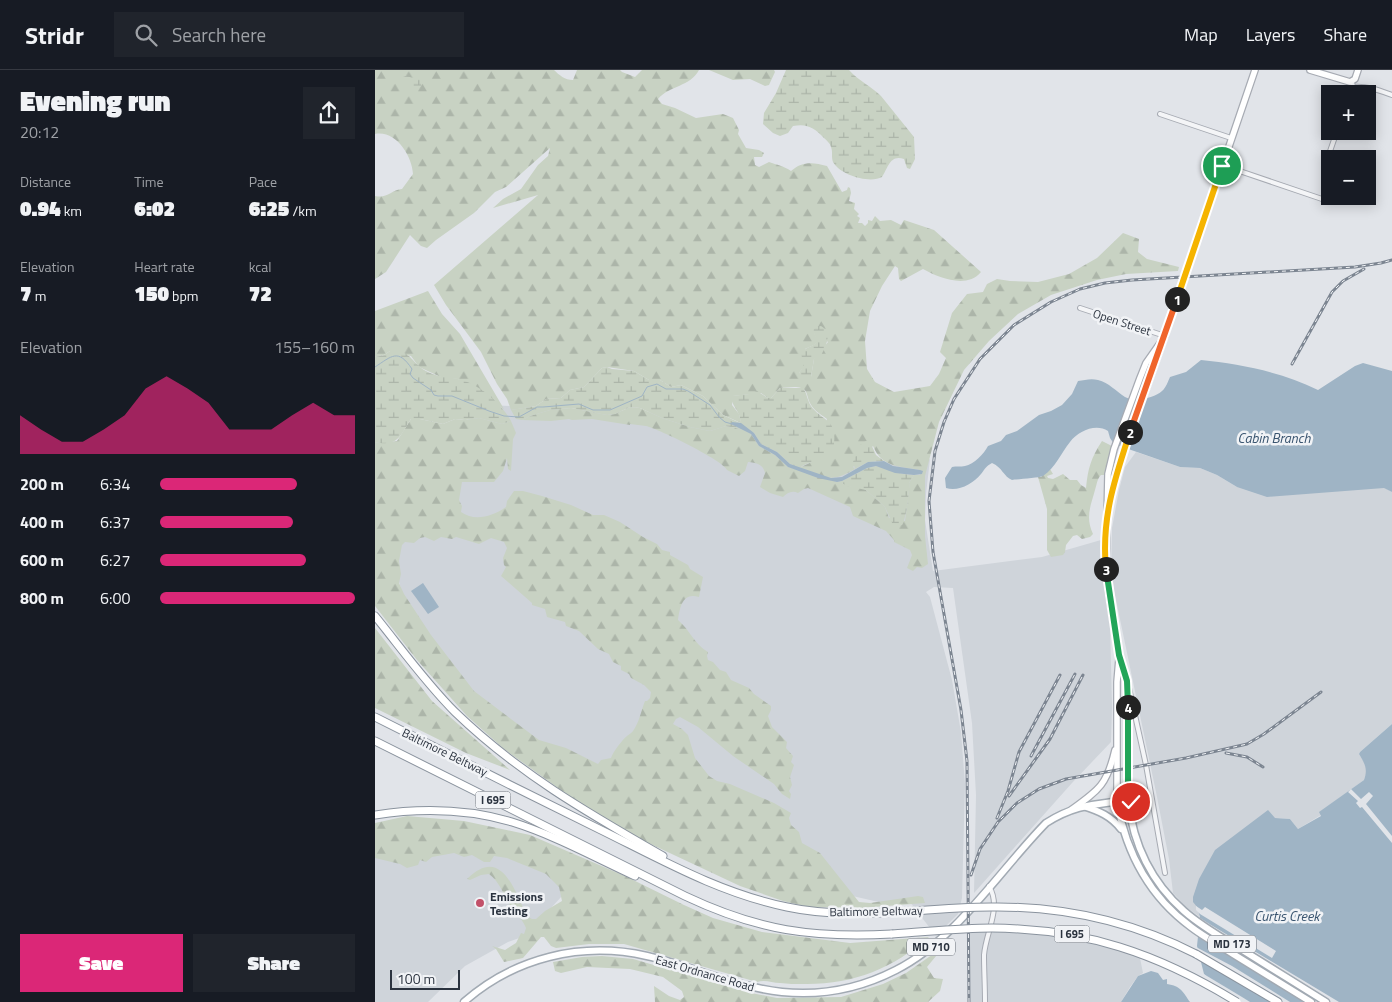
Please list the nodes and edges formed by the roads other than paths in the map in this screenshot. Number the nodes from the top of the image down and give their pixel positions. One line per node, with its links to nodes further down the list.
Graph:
1 (1255, 70): 8 (main road, MD 173)
2 (1310, 70): 4 (main road)
3 (1359, 70): 4 (main road)
4 (1352, 85)
5 (1376, 89): 6 (street)
6 (1392, 95)
7 (1160, 114): 8 (street)
8 (1231, 138): 9 (main road, MD 173)
9 (1222, 166): 10 (street); 12 (main road, MD 173)
10 (1321, 199)
11 (1080, 308): 12 (street, Open Street)
12 (1165, 336): 13 (main road, MD 173); 13 (main road, MD 173)
13 (1108, 507): 15 (main road, MD 173)
14 (375, 616): 29 (highway)
15 (1119, 655): 16 (main road, MD 173); 18 (main road, MD 173)
16 (1127, 681): 20 (street); 21 (main road, MD 173)
17 (375, 718): 29 (highway, Baltimore Beltway / I 695)
18 (1117, 738): 22 (main road, MD 173); 24 (main road)
19 (375, 742): 30 (highway, Baltimore Beltway / I 695)
20 (1151, 797): 21 (street, East Ordnance Road); 27 (street)
21 (1129, 800): 22 (main road, East Ordnance Road / MD 710); 36 (main road, MD 173)
22 (1117, 802): 23 (main road, East Ordnance Road / MD 710); 26 (main road, MD 173)
23 (1082, 806): 24 (main road, East Ordnance Road / MD 710); 26 (main road)
24 (1071, 810): 28 (main road, East Ordnance Road / MD 710)
25 (375, 815): 30 (highway)
26 (1124, 833): 35 (main road, MD 173)
27 (1165, 873)
28 (989, 886): 31 (main road, East Ordnance Road / MD 710); 32 (street)
29 (737, 894): 34 (highway, Baltimore Beltway / I 695, bridge)
30 (732, 916): 33 (highway, Baltimore Beltway / I 695, bridge)
31 (464, 1002)
32 (985, 1002)
33 (1237, 1002)
34 (1278, 1002)
35 (1311, 1002)
36 (1326, 1002)

